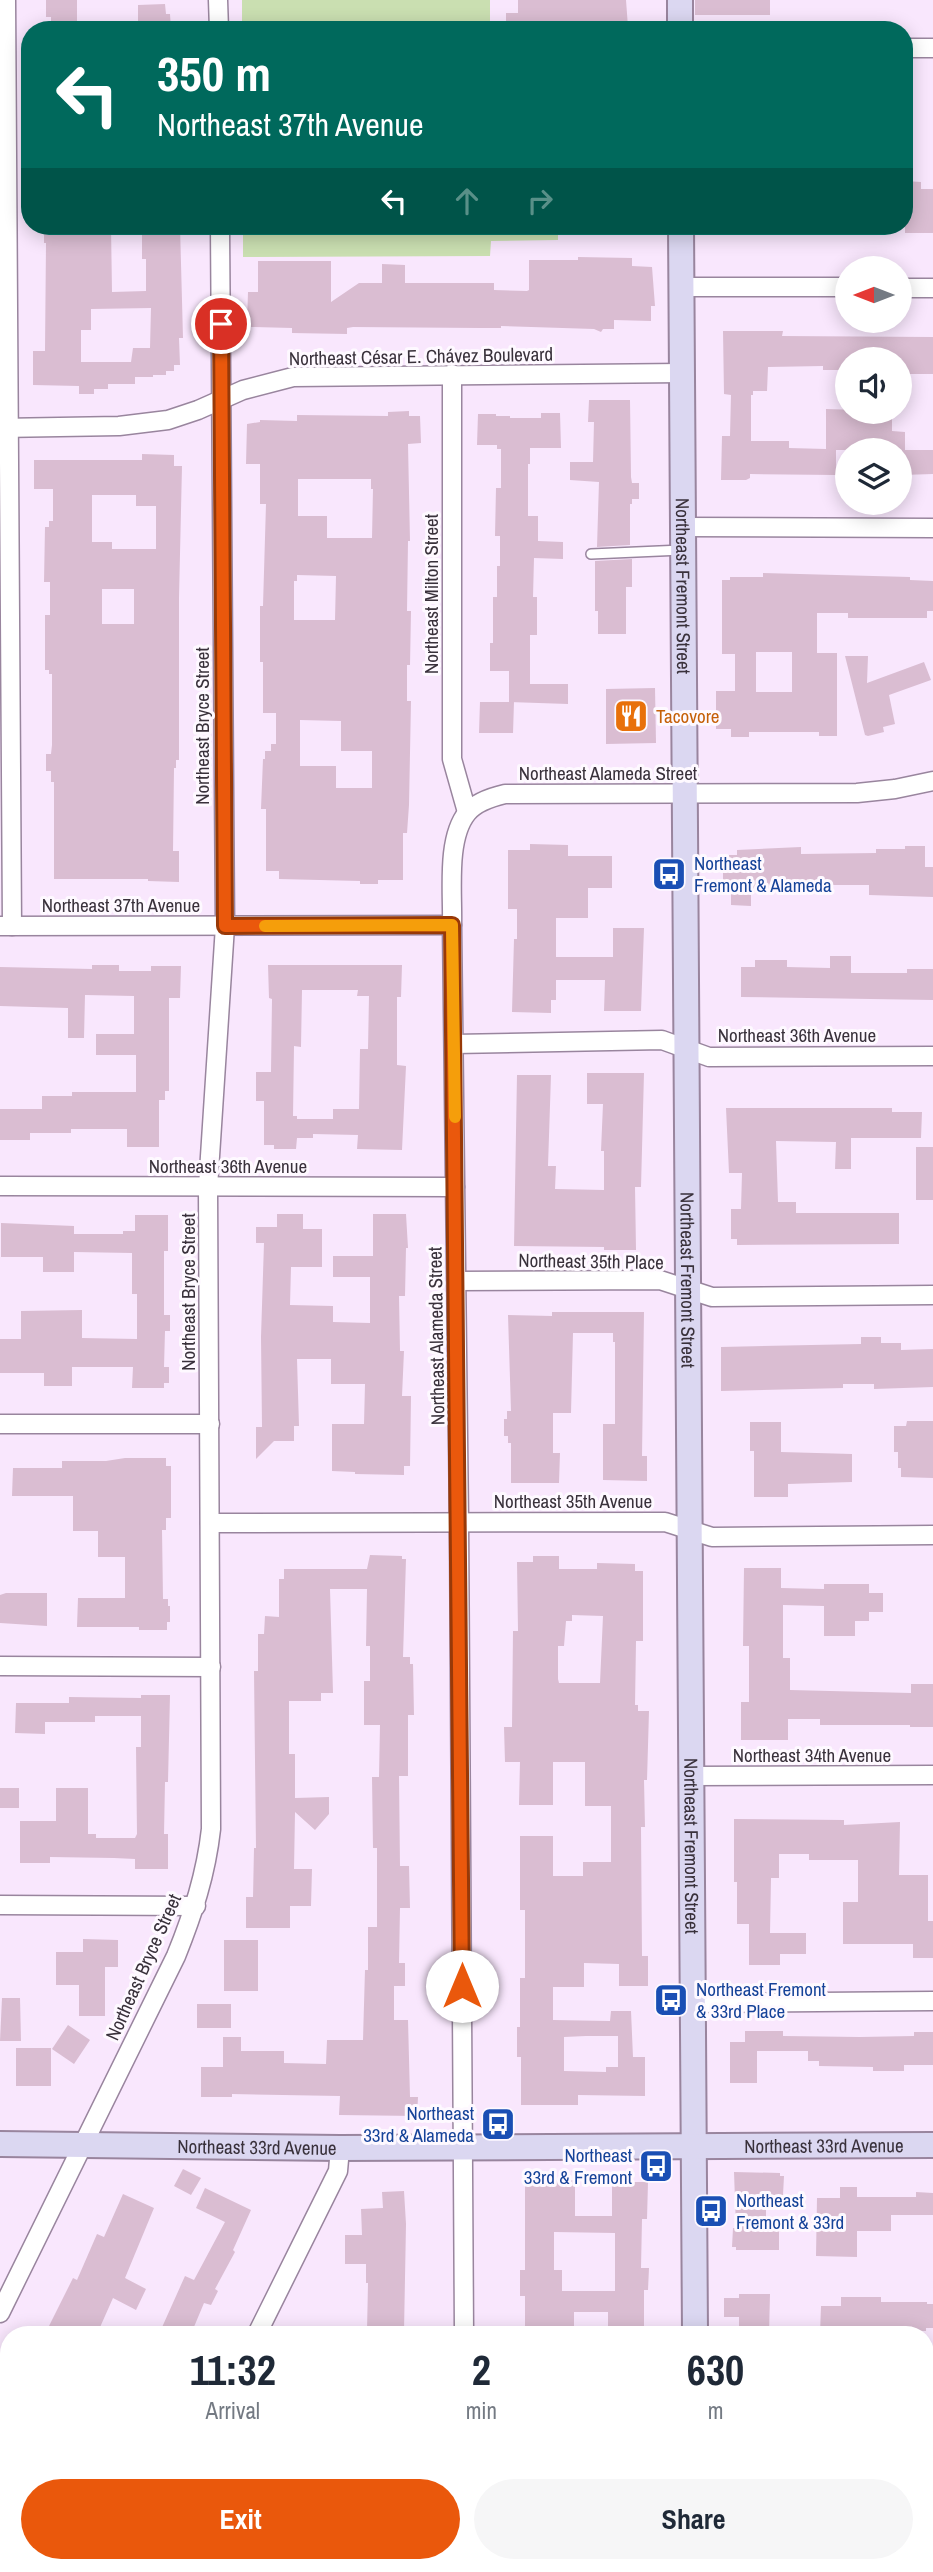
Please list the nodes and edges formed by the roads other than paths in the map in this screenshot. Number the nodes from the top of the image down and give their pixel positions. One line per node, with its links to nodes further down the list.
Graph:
1 (6, 0): 8 (street)
2 (218, 0): 4 (street)
3 (680, 0): 5 (main road)
4 (219, 21)
5 (680, 21)
6 (913, 48): 7 (street)
7 (933, 48)
8 (4, 188): 18 (street)
9 (220, 235): 17 (street, Northeast Bryce Street)
10 (681, 235): 11 (main road, Northeast Fremont Street)
11 (682, 287): 12 (street); 15 (main road, Northeast Fremont Street)
12 (835, 287)
13 (912, 288): 14 (street)
14 (933, 288)
15 (682, 373): 16 (street, Northeast César E. Chávez Boulevard); 20 (main road, Northeast Fremont Street)
16 (452, 374): 17 (street, Northeast César E. Chávez Boulevard); 25 (street, Northeast Milton Street)
17 (221, 399): 18 (street, Northeast César E. Chávez Boulevard); 28 (street, Northeast Bryce Street)
18 (4, 428): 22 (street)
19 (933, 528): 20 (street)
20 (683, 538): 21 (lane); 24 (main road, Northeast Fremont Street)
21 (591, 554)
22 (5, 666): 27 (street)
23 (933, 781): 24 (street, Northeast Alameda Street)
24 (685, 793): 25 (street, Northeast Alameda Street); 30 (main road, Northeast Fremont Street)
25 (467, 812): 26 (street, Northeast Alameda Street)
26 (452, 925): 28 (street, Northeast 37th Avenue); 29 (street, Northeast Alameda Street)
27 (6, 926): 28 (street, Northeast 37th Avenue)
28 (225, 926): 33 (street, Northeast Bryce Street)
29 (454, 1044): 30 (street, Northeast 36th Avenue); 34 (street, Northeast Alameda Street)
30 (687, 1049): 31 (street, Northeast 36th Avenue); 36 (main road, Northeast Fremont Street)
31 (933, 1056)
32 (0, 1186): 33 (street, Northeast 36th Avenue)
33 (208, 1187): 34 (street, Northeast 36th Avenue); 39 (street, Northeast Bryce Street)
34 (455, 1187): 35 (street, Northeast Alameda Street)
35 (457, 1281): 36 (street, Northeast 35th Place); 40 (street, Northeast Alameda Street)
36 (688, 1289): 37 (street, Northeast 35th Place); 42 (main road, Northeast Fremont Street)
37 (933, 1296)
38 (0, 1424): 39 (street)
39 (210, 1424): 41 (street, Northeast Bryce Street)
40 (459, 1521): 41 (street, Northeast 35th Avenue); 42 (street, Northeast 35th Avenue); 56 (street, Northeast Alameda Street)
41 (210, 1523): 45 (street, Northeast Bryce Street)
42 (690, 1530): 43 (street, Northeast 35th Avenue); 47 (main road, Northeast Fremont Street)
43 (933, 1535)
44 (0, 1666): 45 (street)
45 (211, 1667): 49 (street, Northeast Bryce Street)
46 (933, 1775): 47 (street, Northeast 34th Avenue)
47 (692, 1776): 51 (main road, Northeast Fremont Street)
48 (0, 1905): 49 (street)
49 (196, 1906): 53 (street, Northeast Bryce Street)
50 (933, 2001): 51 (street)
51 (693, 2003): 54 (main road, Northeast Fremont Street)
52 (0, 2144): 53 (main road, Northeast 33rd Avenue)
53 (83, 2144): 57 (main road, Northeast 33rd Avenue); 58 (street, Northeast Bryce Street)
54 (694, 2146): 55 (main road, Northeast 33rd Avenue); 56 (main road, Northeast 33rd Avenue); 61 (main road, Northeast Fremont Street)
55 (933, 2146)
56 (463, 2147): 57 (main road, Northeast 33rd Avenue); 60 (street, Northeast Alameda Street)
57 (340, 2148): 59 (street)
58 (0, 2313)
59 (261, 2326)
60 (464, 2326)
61 (695, 2326)

